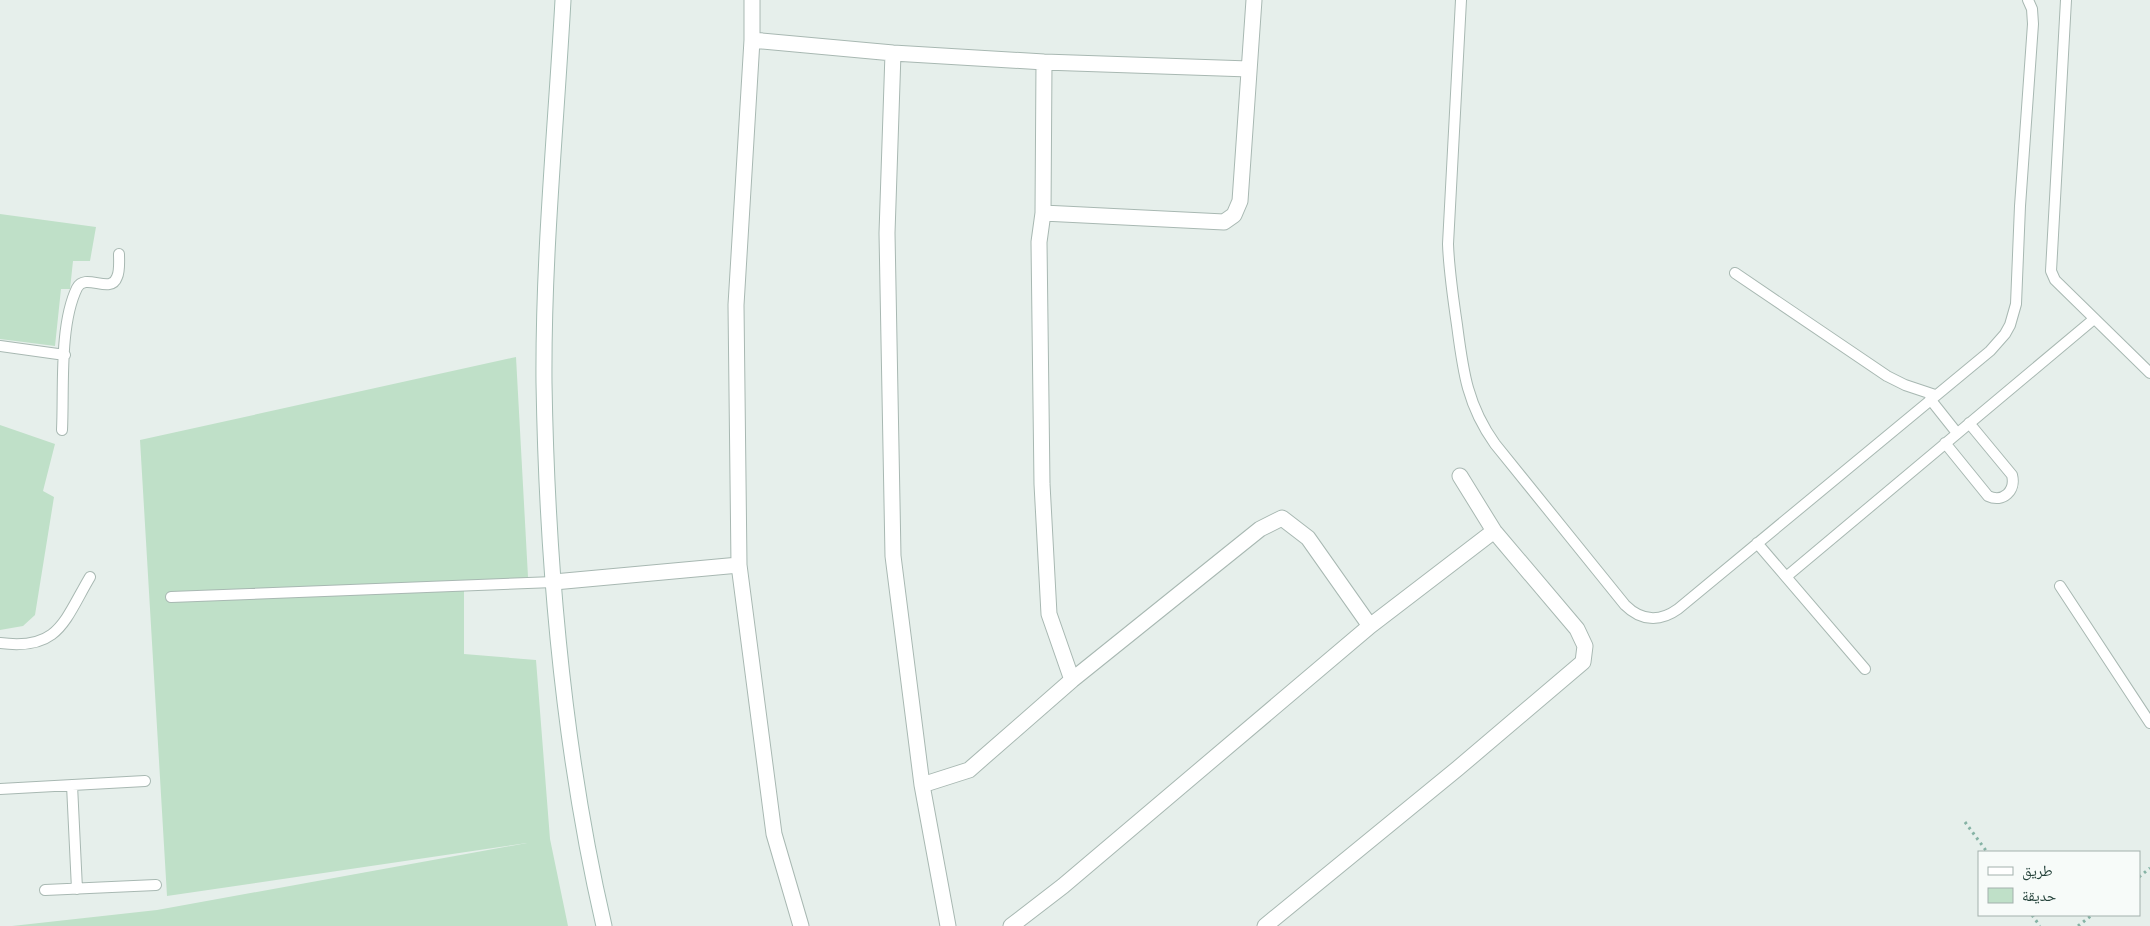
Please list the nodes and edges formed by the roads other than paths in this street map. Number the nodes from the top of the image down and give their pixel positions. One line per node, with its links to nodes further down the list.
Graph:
1 (563, 0): 29 (street)
2 (752, 0): 7 (street)
3 (1254, 0): 10 (street)
4 (1461, 0): 25 (lane)
5 (2028, 0): 18 (lane)
6 (2066, 0): 14 (lane)
7 (752, 40): 8 (street); 26 (street)
8 (893, 53): 9 (street); 39 (street)
9 (1044, 62): 10 (street); 11 (street)
10 (1249, 69): 11 (street)
11 (1043, 213): 35 (street)
12 (119, 254): 16 (lane)
13 (1736, 273): 18 (lane)
14 (2094, 319): 17 (lane); 19 (lane)
15 (0, 346): 16 (lane)
16 (65, 355): 20 (lane)
17 (2150, 373)
18 (1932, 397): 21 (lane); 25 (lane)
19 (1969, 423): 21 (lane); 22 (lane)
20 (62, 430)
21 (1957, 433): 22 (lane)
22 (1945, 443): 28 (lane)
23 (1460, 476): 24 (street)
24 (1494, 531): 32 (street); 48 (street)
25 (1757, 543): 28 (lane)
26 (739, 565): 29 (street); 45 (street)
27 (90, 577): 33 (lane)
28 (1786, 577): 34 (lane)
29 (554, 582): 31 (lane); 44 (street)
30 (2060, 586): 36 (lane)
31 (171, 597)
32 (1370, 626): 35 (street); 47 (street)
33 (0, 643)
34 (1865, 669)
35 (1072, 680): 39 (street)
36 (2150, 723)
37 (145, 781): 38 (lane)
38 (72, 785): 40 (lane); 42 (lane)
39 (922, 785): 46 (street)
40 (0, 789)
41 (156, 885): 42 (lane)
42 (76, 888): 43 (lane)
43 (44, 890)
44 (604, 926)
45 (801, 926)
46 (948, 926)
47 (1010, 926)
48 (1265, 926)

